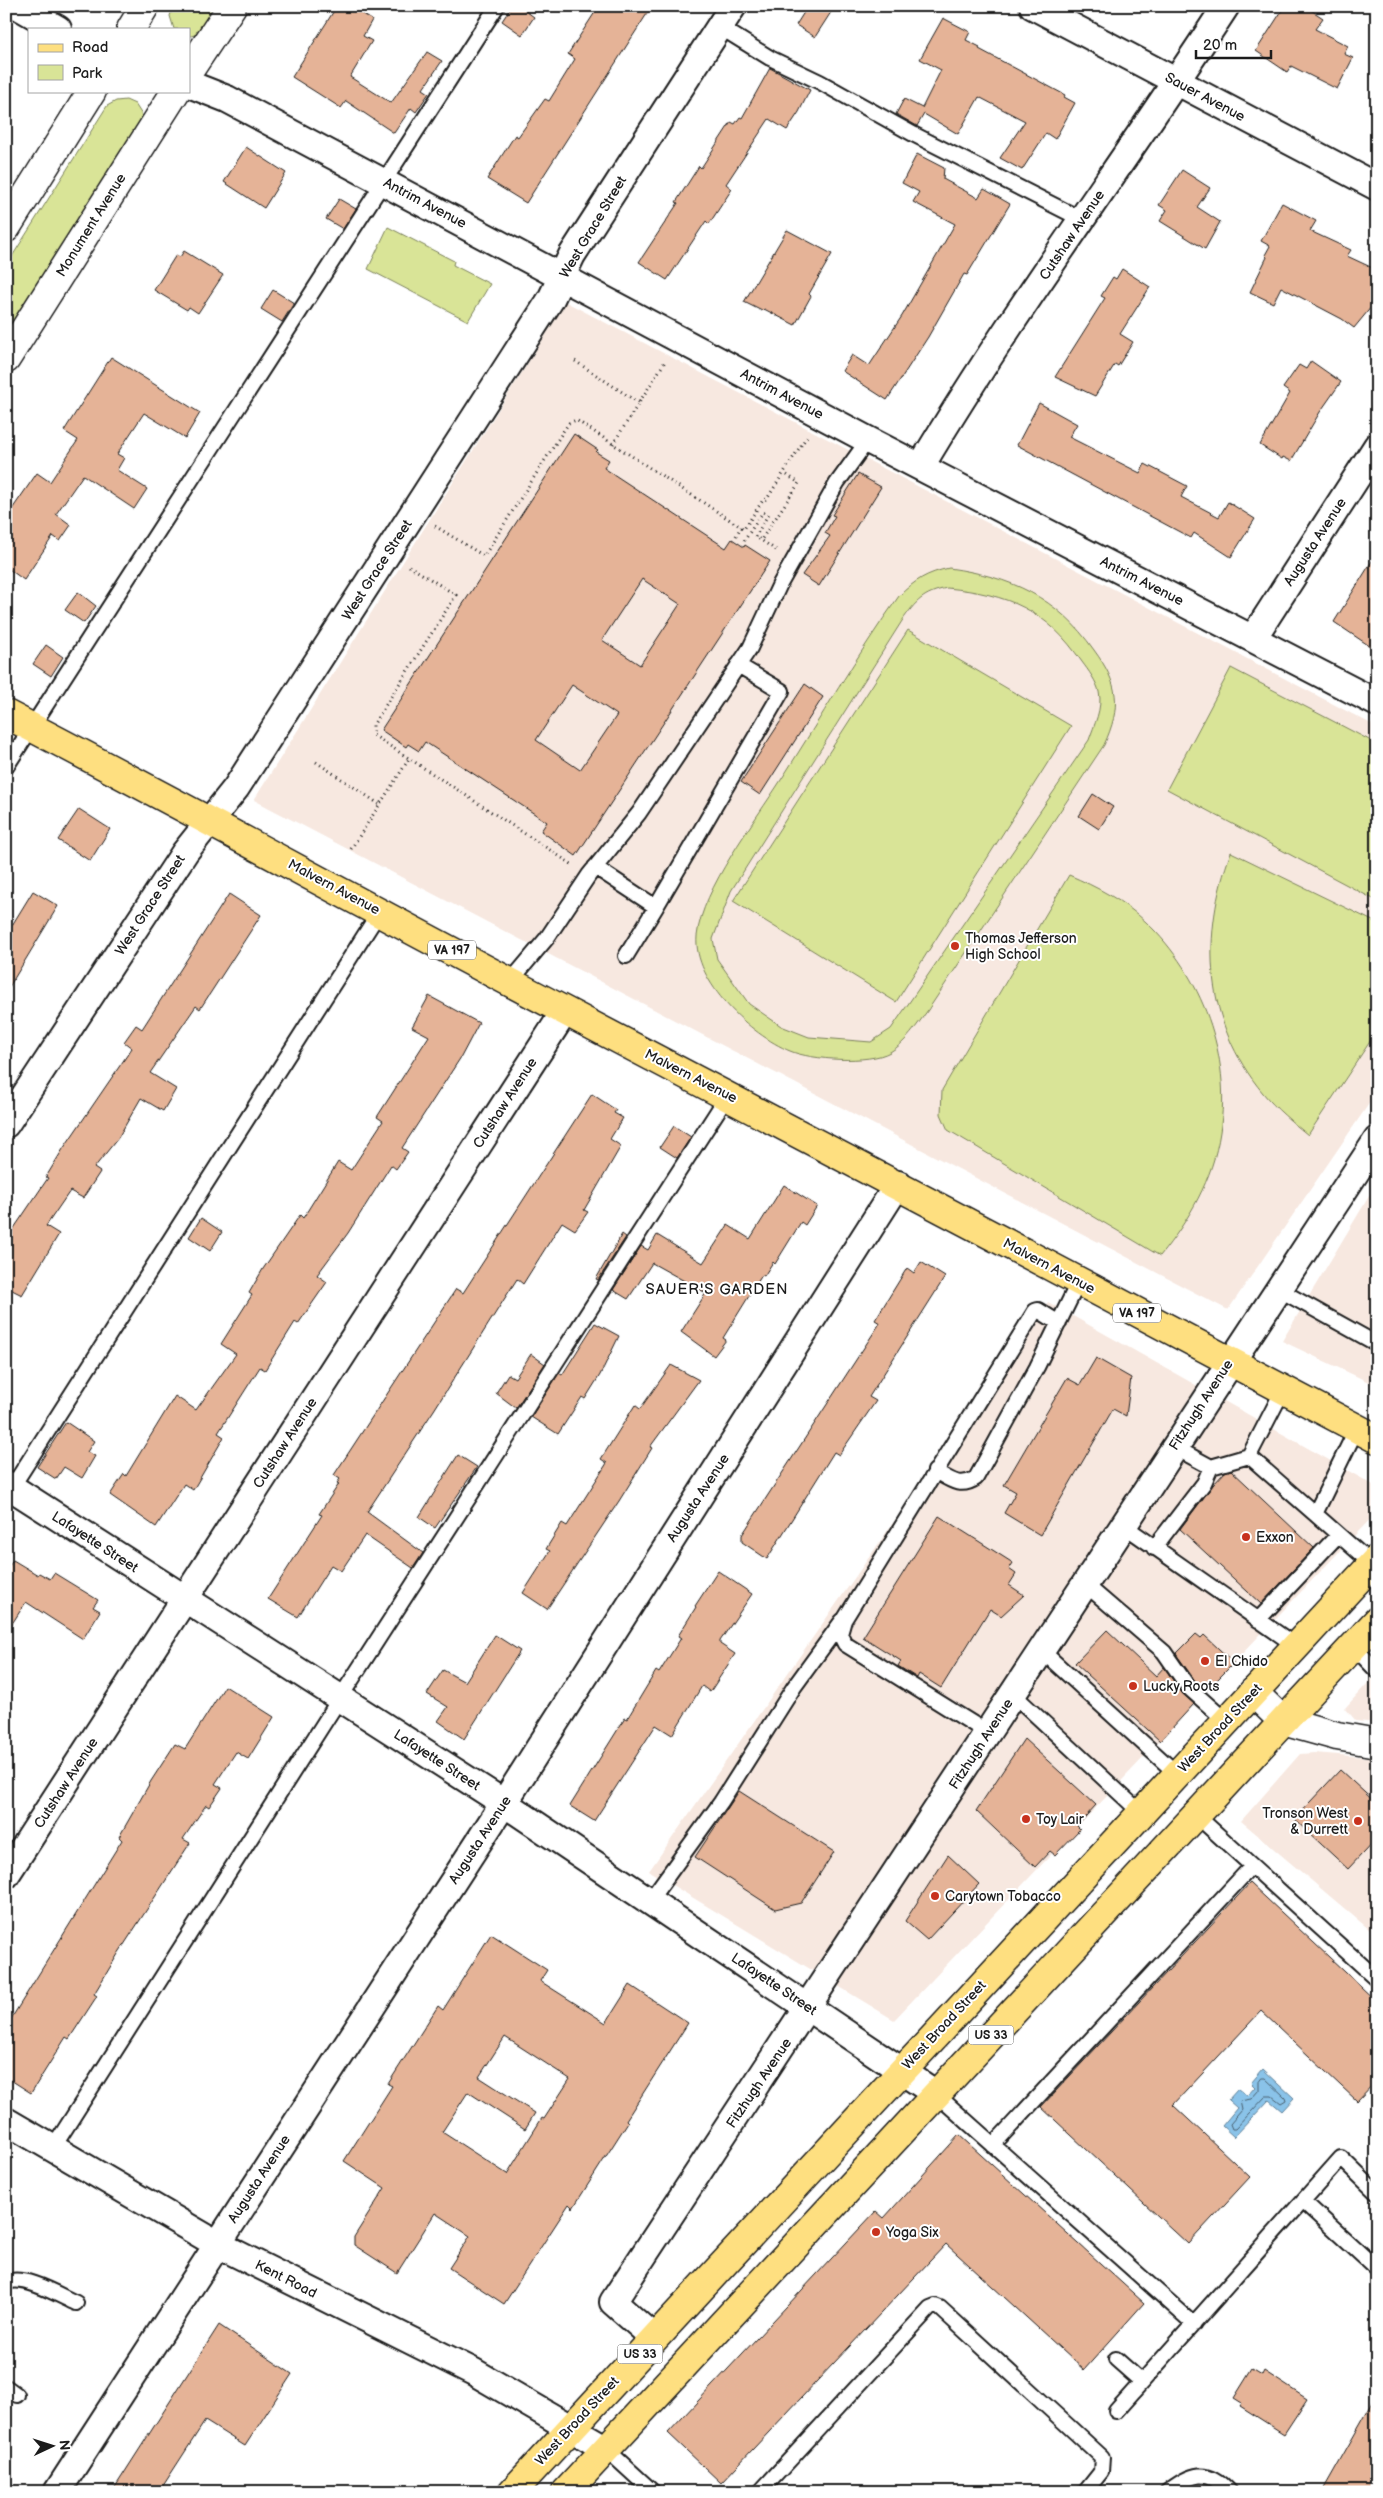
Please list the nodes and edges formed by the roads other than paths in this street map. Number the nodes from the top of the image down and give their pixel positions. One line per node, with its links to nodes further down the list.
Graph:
1 (18, 6): 8 (street)
2 (145, 6): 9 (street)
3 (232, 6): 10 (street)
4 (497, 6): 15 (lane)
5 (1033, 6): 11 (street, Sauer Avenue)
6 (1226, 6): 11 (street, Cutshaw Avenue)
7 (726, 17): 17 (lane); 19 (street, West Grace Street)
8 (56, 28)
9 (132, 28)
10 (190, 69)
11 (1177, 83): 16 (street, Sauer Avenue); 17 (street, Cutshaw Avenue)
12 (190, 84): 15 (street, Antrim Avenue)
13 (91, 92): 18 (street)
14 (175, 92): 20 (street, Monument Avenue)
15 (385, 182): 19 (street, Antrim Avenue); 28 (lane)
16 (1377, 187)
17 (1081, 219): 23 (street, Cutshaw Avenue)
18 (6, 228)
19 (562, 276): 21 (street, Antrim Avenue); 30 (street, West Grace Street)
20 (6, 359)
21 (868, 440): 23 (street, Antrim Avenue); 25 (lane)
22 (1377, 446): 24 (street, Augusta Avenue)
23 (921, 466): 24 (street, Antrim Avenue)
24 (1252, 638): 26 (street, Antrim Avenue)
25 (738, 666): 31 (lane); 32 (lane)
26 (1377, 703)
27 (6, 714): 28 (main road, Malvern Avenue / VA 197)
28 (32, 727): 29 (lane); 30 (main road, Malvern Avenue / VA 197)
29 (6, 767)
30 (210, 822): 33 (main road, Malvern Avenue / VA 197); 38 (street, West Grace Street)
31 (595, 867): 32 (lane); 35 (lane)
32 (656, 907): 34 (lane)
33 (380, 911): 35 (main road, Malvern Avenue / VA 197); 52 (lane)
34 (626, 956)
35 (510, 982): 36 (main road, Malvern Avenue / VA 197)
36 (565, 1011): 37 (main road, Malvern Avenue / VA 197); 59 (street, Cutshaw Avenue)
37 (728, 1095): 40 (main road, Malvern Avenue / VA 197); 69 (lane)
38 (6, 1124)
39 (1376, 1142): 42 (street, Fitzhugh Avenue)
40 (898, 1184): 41 (main road, Malvern Avenue / VA 197); 75 (street, Augusta Avenue)
41 (1078, 1282): 43 (lane); 45 (main road, Malvern Avenue / VA 197)
42 (1278, 1288): 44 (lane); 45 (street, Fitzhugh Avenue)
43 (1059, 1322): 51 (lane); 51 (lane)
44 (1377, 1344)
45 (1230, 1361): 46 (main road, Malvern Avenue / VA 197); 48 (street, Fitzhugh Avenue)
46 (1283, 1390): 47 (main road, Malvern Avenue / VA 197); 49 (lane)
47 (1367, 1434): 53 (lane)
48 (1174, 1447): 50 (lane); 54 (street, Fitzhugh Avenue)
49 (1249, 1456): 50 (lane); 53 (lane)
50 (1211, 1467): 56 (lane)
51 (935, 1471): 60 (lane)
52 (8, 1489): 59 (street, Lafayette Street)
53 (1315, 1514): 55 (lane)
54 (1123, 1526): 56 (lane); 58 (street, Fitzhugh Avenue)
55 (1338, 1535): 57 (lane); 61 (lane)
56 (1154, 1548): 61 (lane)
57 (1374, 1561): 63 (main road, West Broad Street / US 33)
58 (1085, 1584): 65 (street, Fitzhugh Avenue); 70 (lane)
59 (184, 1599): 69 (street, Lafayette Street); 79 (street, Cutshaw Avenue)
60 (844, 1620): 72 (lane); 80 (lane)
61 (1258, 1620): 63 (lane)
62 (1377, 1621): 64 (main road, US 33)
63 (1296, 1646): 67 (main road, West Broad Street / US 33)
64 (1353, 1646): 66 (lane); 71 (main road, US 33)
65 (1041, 1650): 68 (street, Fitzhugh Avenue); 74 (lane)
66 (1377, 1671)
67 (1253, 1692): 70 (main road, West Broad Street / US 33); 71 (street)
68 (1013, 1694): 72 (street, Fitzhugh Avenue); 76 (lane)
69 (340, 1698): 75 (street, Lafayette Street); 87 (lane)
70 (1226, 1721): 74 (main road, West Broad Street / US 33)
71 (1283, 1721): 73 (street); 77 (main road, US 33)
72 (988, 1733): 82 (street, Fitzhugh Avenue)
73 (1377, 1743)
74 (1177, 1774): 76 (main road, West Broad Street / US 33)
75 (504, 1803): 80 (street, Lafayette Street); 90 (street, Augusta Avenue)
76 (1141, 1813): 83 (main road, West Broad Street / US 33)
77 (1196, 1815): 78 (lane); 84 (main road, US 33)
78 (1255, 1869): 81 (lane); 86 (lane)
79 (6, 1876)
80 (650, 1900): 82 (street, Lafayette Street)
81 (1377, 1979)
82 (810, 2007): 83 (street, Lafayette Street); 95 (street, Fitzhugh Avenue)
83 (902, 2070): 84 (street, Lafayette Street); 95 (main road, West Broad Street / US 33)
84 (936, 2094): 86 (lane); 100 (main road, US 33)
85 (6, 2121): 87 (street, Kent Road)
86 (994, 2145): 94 (lane)
87 (53, 2148): 90 (street, Kent Road)
88 (1377, 2193): 89 (lane)
89 (1304, 2202): 91 (lane); 94 (lane)
90 (217, 2244): 99 (street, Kent Road); 101 (street, Augusta Avenue)
91 (1377, 2270)
92 (6, 2283): 93 (lane)
93 (76, 2304)
94 (1194, 2324): 97 (lane)
95 (654, 2338): 99 (main road, West Broad Street / US 33)
96 (1116, 2360): 97 (lane)
97 (1142, 2382): 98 (lane)
98 (1116, 2411)
99 (570, 2428): 100 (street); 102 (main road, West Broad Street / US 33)
100 (605, 2448): 103 (main road, US 33); 104 (lane)
101 (57, 2492)
102 (512, 2492)
103 (566, 2492)
104 (653, 2492)
105 (760, 2492): 106 (lane)
106 (1085, 2492)
107 (1167, 2492): 108 (lane)
108 (1230, 2492)

